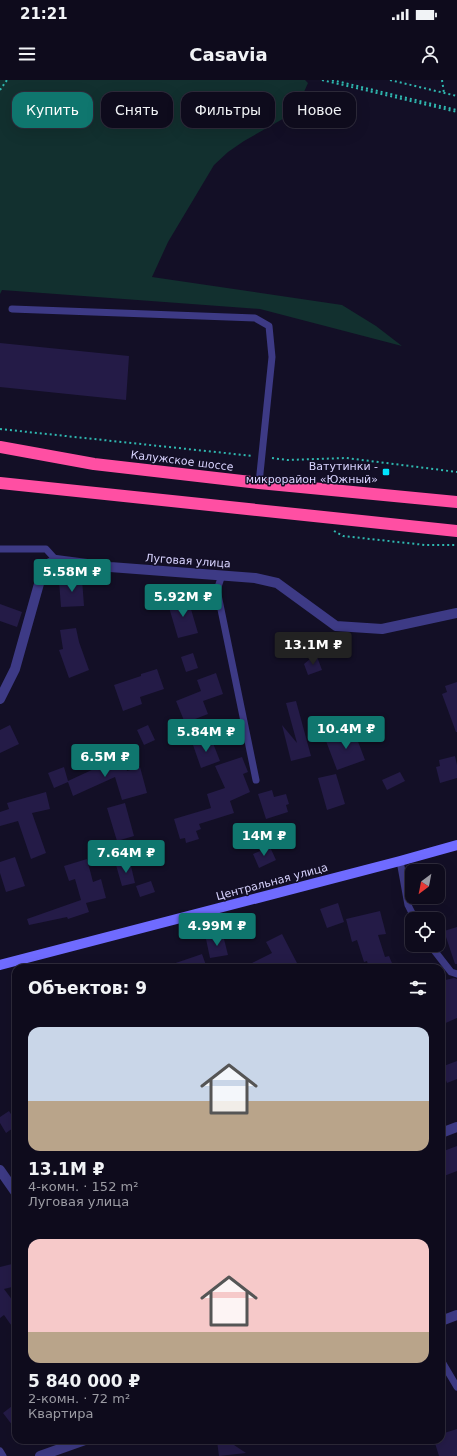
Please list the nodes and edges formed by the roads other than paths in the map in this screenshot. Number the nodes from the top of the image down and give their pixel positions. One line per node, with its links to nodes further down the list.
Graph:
1 (12, 309): 4 (lane)
2 (0, 447): 4 (highway, Калужское шоссе)
3 (0, 483): 6 (highway)
4 (259, 483): 5 (highway, Калужское шоссе)
5 (457, 502)
6 (457, 531)
7 (0, 549): 8 (lane)
8 (56, 560): 9 (street, Луговая улица); 11 (street)
9 (222, 575): 10 (street, Луговая улица); 12 (lane)
10 (457, 613)
11 (0, 699)
12 (256, 780)
13 (457, 845): 14 (street, Центральная улица)
14 (400, 861): 15 (lane); 19 (street, Центральная улица)
15 (412, 912)
16 (435, 952): 17 (lane)
17 (445, 964)
18 (445, 964): 20 (lane)
19 (0, 965)
20 (457, 974)
21 (457, 1127): 22 (street)
22 (445, 1132)
23 (0, 1170): 24 (street)
24 (12, 1188)
25 (457, 1315): 26 (street)
26 (445, 1320)
27 (445, 1367): 28 (lane)
28 (457, 1387)
29 (74, 1444): 32 (street)
30 (0, 1451): 31 (lane)
31 (3, 1456)
32 (40, 1456)

